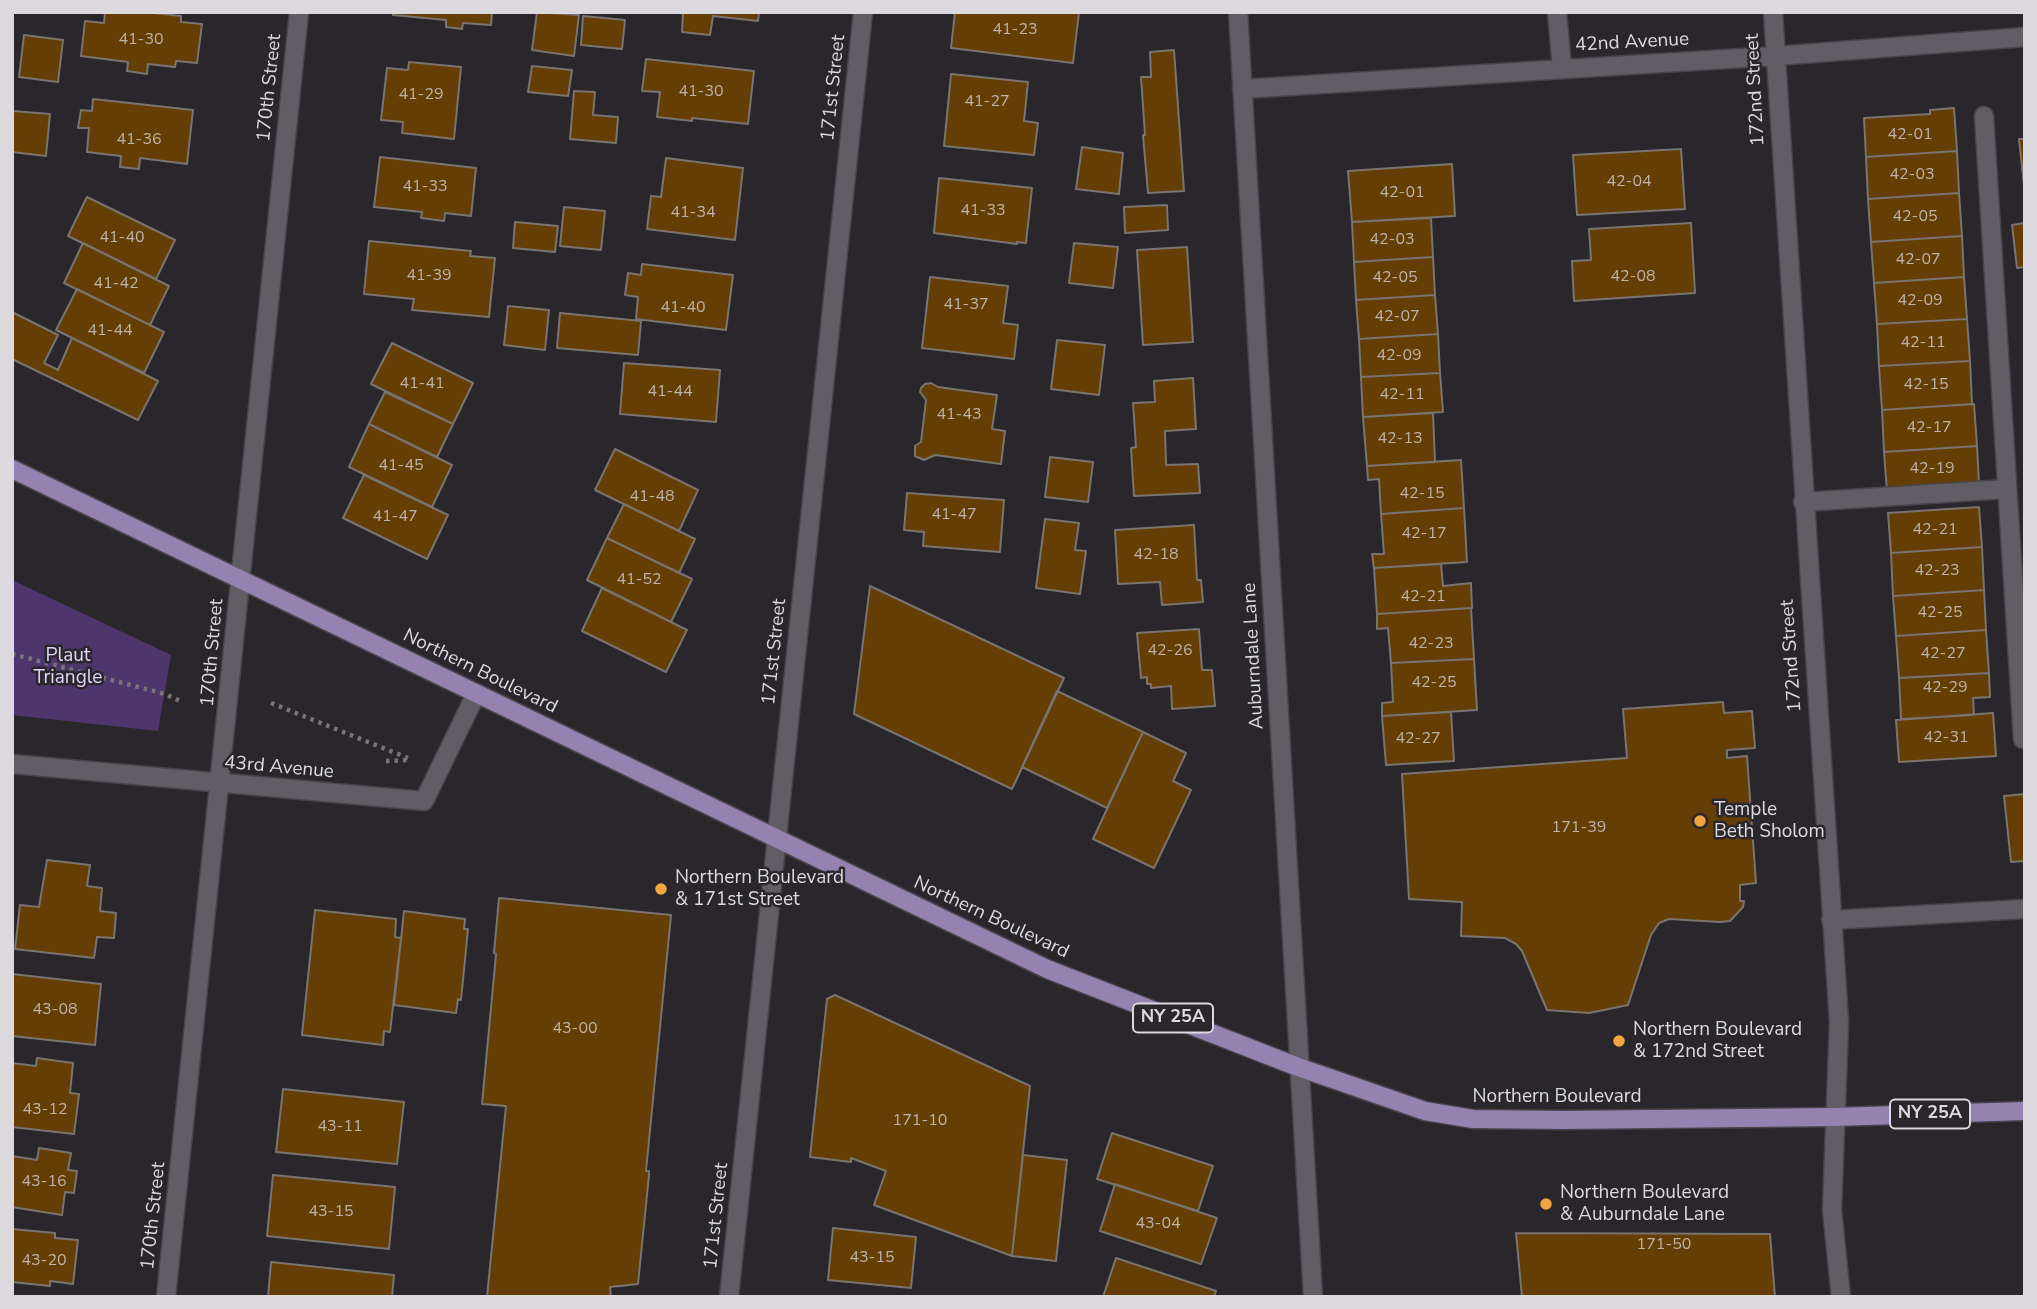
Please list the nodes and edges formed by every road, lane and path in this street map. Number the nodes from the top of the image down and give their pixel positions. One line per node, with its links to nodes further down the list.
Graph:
1 (299, 12): 14 (street, 170th Street)
2 (863, 12): 23 (street, 171st Street)
3 (1238, 12): 9 (street, Auburndale Lane)
4 (1557, 12): 8 (street)
5 (1773, 12): 7 (street, 172nd Street)
6 (2025, 37): 7 (street, 42nd Avenue)
7 (1775, 56): 8 (street, 42nd Avenue); 13 (street, 172nd Street)
8 (1562, 68): 9 (street, 42nd Avenue)
9 (1242, 89): 26 (street, Auburndale Lane)
10 (1984, 116): 12 (street)
11 (12, 469): 14 (main road, Northern Boulevard)
12 (2007, 489): 13 (street); 19 (street)
13 (1803, 502): 25 (street, 172nd Street)
14 (240, 579): 16 (main road, Northern Boulevard); 22 (street, 170th Street)
15 (12, 654): 17 (path)
16 (476, 694): 22 (street, 43rd Avenue); 23 (main road, Northern Boulevard)
17 (180, 701)
18 (271, 703): 20 (path)
19 (2023, 739)
20 (412, 760)
21 (12, 764): 22 (street, 43rd Avenue)
22 (220, 784): 29 (street, 170th Street)
23 (777, 839): 26 (main road, Northern Boulevard / NY 25A); 30 (street, 171st Street)
24 (2025, 909): 25 (street)
25 (1832, 920): 28 (street, 172nd Street)
26 (1298, 1067): 28 (main road, Northern Boulevard / NY 25A); 31 (street, Auburndale Lane)
27 (2025, 1111): 28 (main road, Northern Boulevard / NY 25A)
28 (1835, 1117): 32 (street, 172nd Street)
29 (166, 1297)
30 (729, 1297)
31 (1312, 1297)
32 (1842, 1297)

